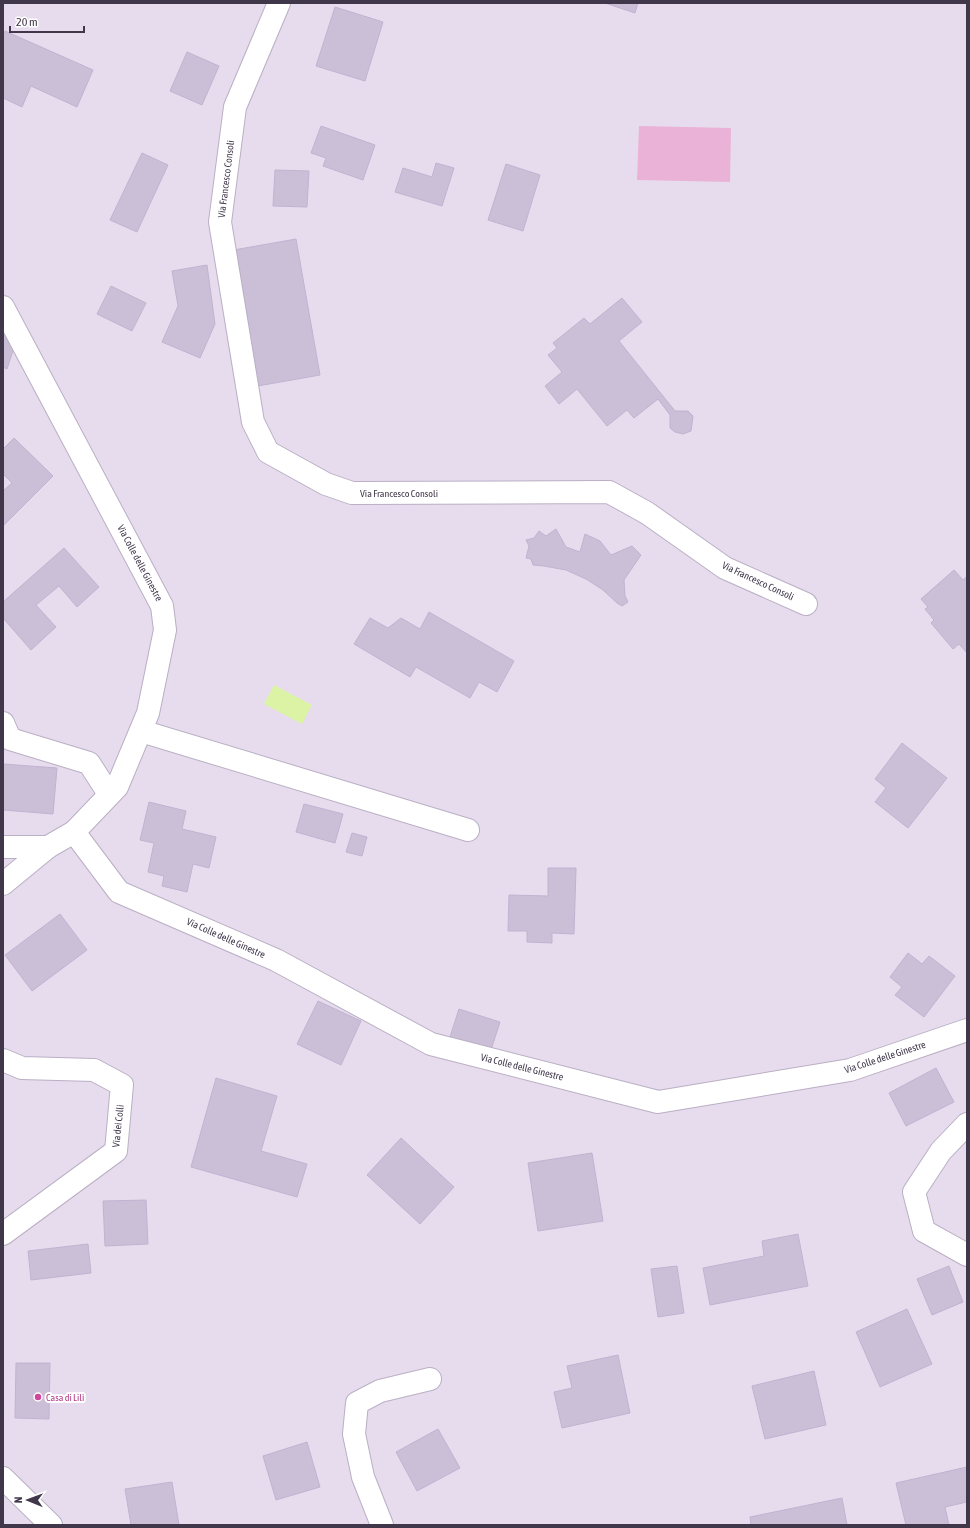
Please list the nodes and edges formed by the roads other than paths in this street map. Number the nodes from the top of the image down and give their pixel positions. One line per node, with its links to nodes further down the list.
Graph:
1 (279, 3): 3 (street, Via Francesco Consoli)
2 (3, 307): 5 (street, Via Colle delle Ginestre)
3 (806, 604)
4 (3, 723): 6 (street)
5 (140, 730): 6 (street, Via Colle delle Ginestre); 7 (street)
6 (110, 794): 8 (street, Via Colle delle Ginestre)
7 (468, 830)
8 (74, 832): 10 (street); 12 (street, Via Colle delle Ginestre)
9 (3, 847): 10 (street)
10 (48, 847): 11 (street)
11 (3, 884)
12 (967, 1030)
13 (3, 1060): 15 (street, Via dei Colli)
14 (967, 1124): 16 (street)
15 (3, 1234)
16 (967, 1255)
17 (430, 1379): 20 (street)
18 (3, 1478): 19 (street)
19 (51, 1525)
20 (382, 1525)

